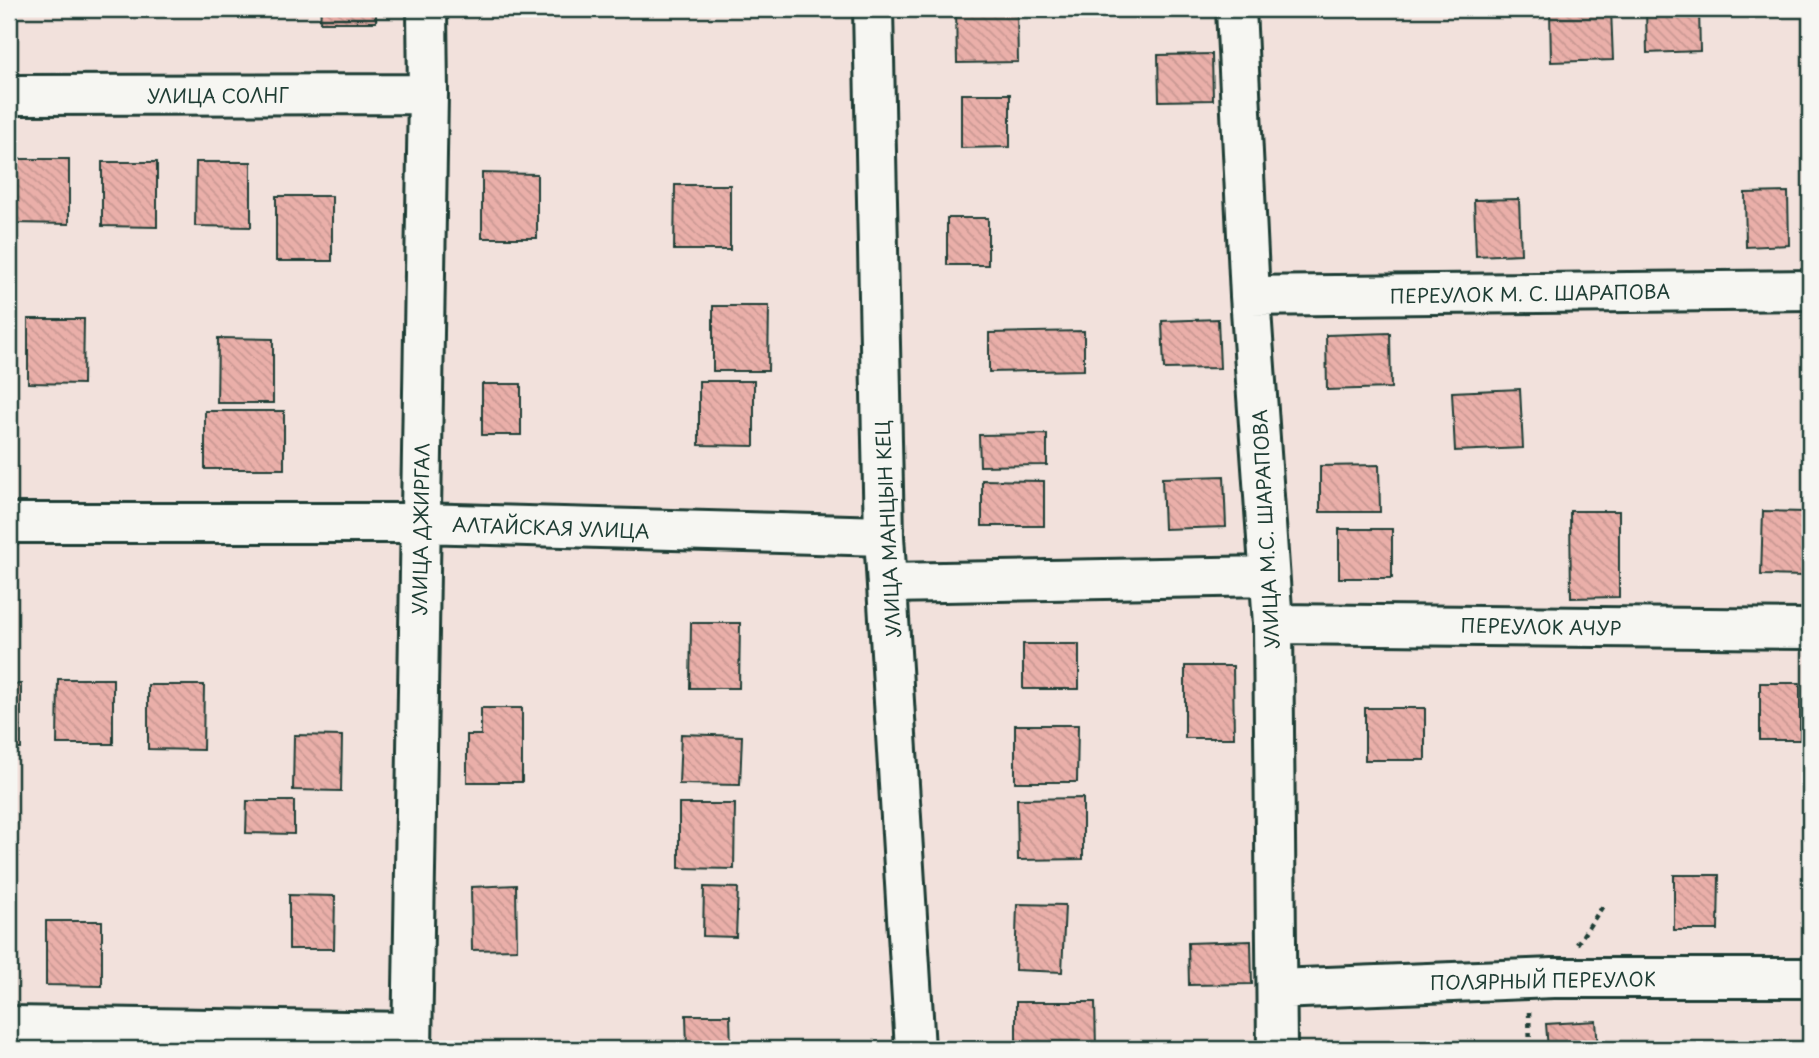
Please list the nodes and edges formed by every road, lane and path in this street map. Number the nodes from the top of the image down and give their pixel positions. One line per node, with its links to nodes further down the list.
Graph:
1 (427, 9): 4 (street, УЛИЦА ДЖИРГАЛ)
2 (873, 9): 10 (street, УЛИЦА МАНЦЫН КЕЦ)
3 (1236, 9): 7 (street, УЛИЦА М.С. ШАРАПОВА)
4 (428, 94): 5 (street, УЛИЦА СОЛНГ); 9 (street, УЛИЦА ДЖИРГАЛ)
5 (9, 95)
6 (1810, 290): 7 (street, ПЕРЕУЛОК М. С. ШАРАПОВА)
7 (1250, 296): 11 (street, УЛИЦА М.С. ШАРАПОВА)
8 (9, 523): 9 (street, АЛТАЙСКАЯ УЛИЦА)
9 (420, 523): 10 (street, АЛТАЙСКАЯ УЛИЦА); 18 (street, УЛИЦА ДЖИРГАЛ)
10 (884, 536): 12 (street, УЛИЦА МАНЦЫН КЕЦ)
11 (1269, 576): 12 (street); 13 (street, УЛИЦА М.С. ШАРАПОВА)
12 (888, 583): 19 (street, УЛИЦА МАНЦЫН КЕЦ)
13 (1273, 624): 14 (street, ПЕРЕУЛОК АЧУР); 16 (street, УЛИЦА М.С. ШАРАПОВА)
14 (1810, 629)
15 (1810, 978): 16 (street, ПОЛЯРНЫЙ ПЕРЕУЛОК)
16 (1277, 989): 20 (street, УЛИЦА М.С. ШАРАПОВА)
17 (9, 1026): 18 (street)
18 (412, 1041)
19 (915, 1049)
20 (1277, 1049)

